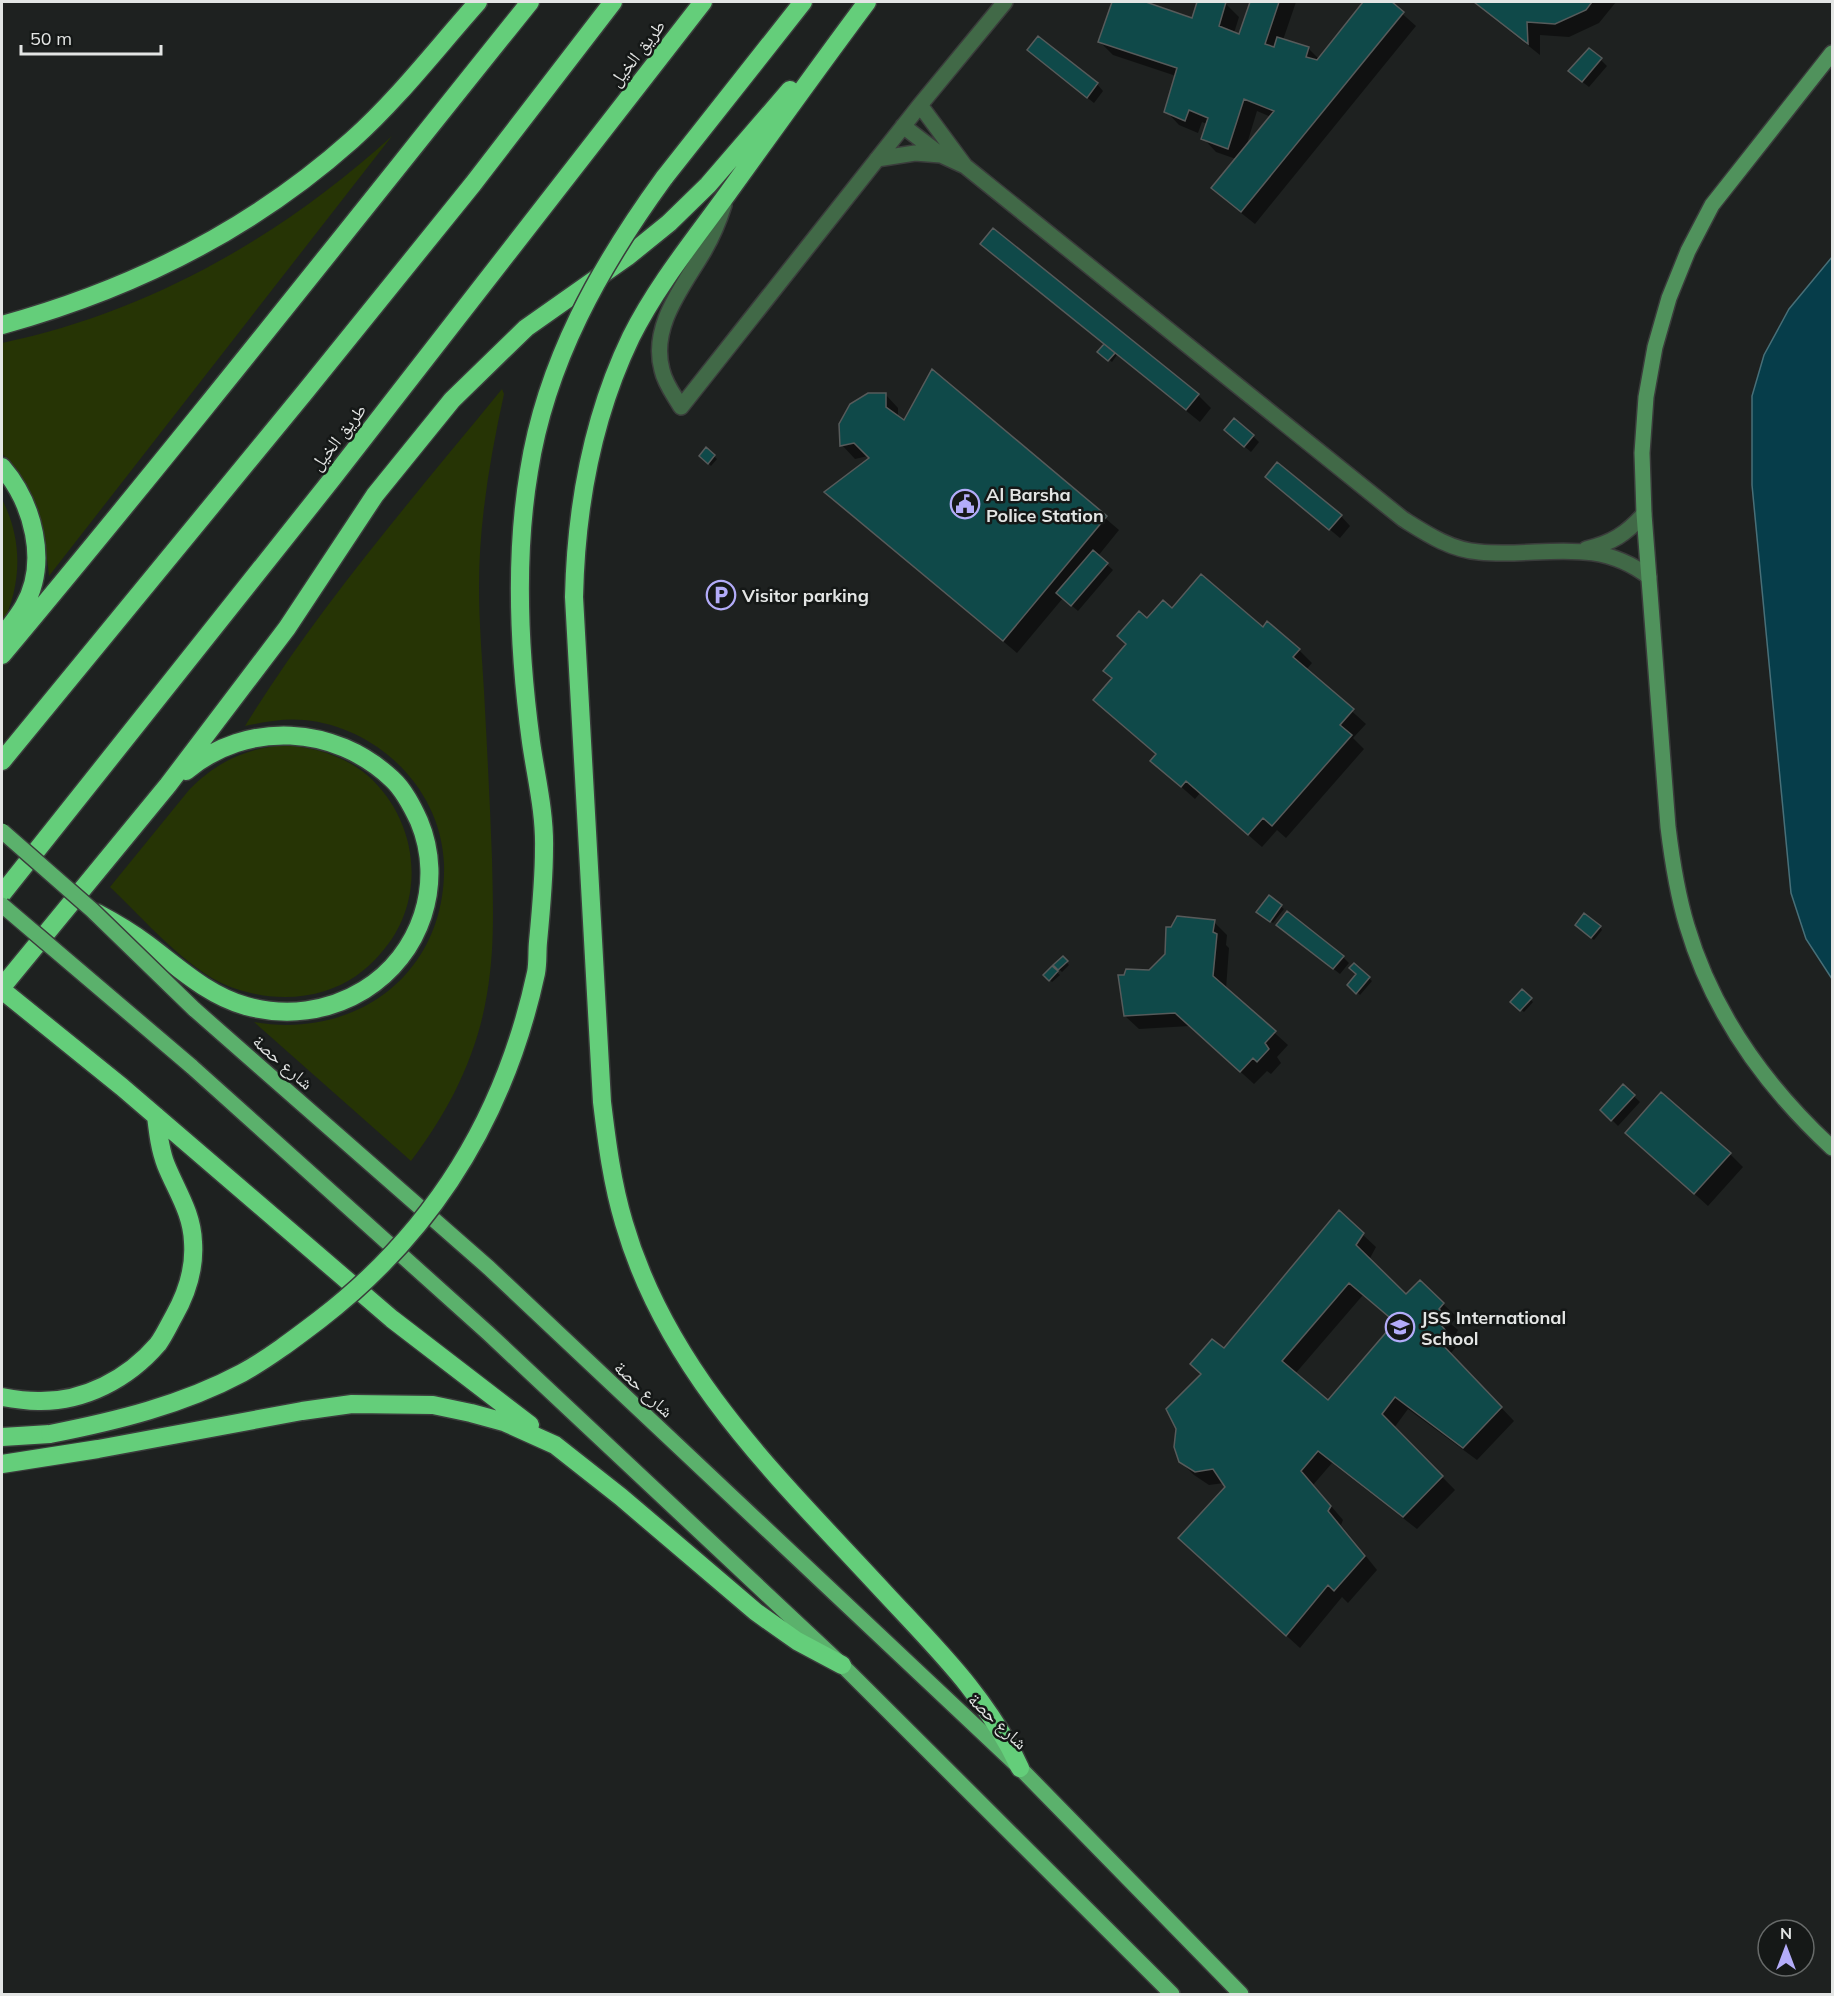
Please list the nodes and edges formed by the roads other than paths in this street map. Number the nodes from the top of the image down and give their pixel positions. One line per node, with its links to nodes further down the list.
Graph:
1 (478, 2): 16 (highway)
2 (530, 2): 22 (highway)
3 (614, 2): 23 (highway)
4 (703, 2): 26 (highway, طريق الخيل)
5 (803, 2): 33 (highway, bridge)
6 (867, 2): 9 (highway)
7 (1005, 2): 10 (street)
8 (1833, 53): 18 (street)
9 (822, 63): 15 (highway); 24 (highway)
10 (920, 105): 11 (street); 14 (street)
11 (903, 126): 12 (street); 13 (street)
12 (941, 155): 13 (street); 14 (street)
13 (877, 159): 15 (street)
14 (965, 166): 19 (street)
15 (727, 195): 37 (highway)
16 (2, 325)
17 (2, 467): 21 (highway)
18 (1644, 514): 19 (street); 20 (street)
19 (1581, 551): 20 (street)
20 (1649, 577): 31 (street)
21 (2, 637)
22 (2, 655)
23 (2, 761)
24 (168, 786): 28 (highway, bridge); 29 (highway)
25 (2, 831): 28 (main road, شارع حصة, bridge)
26 (2, 894)
27 (2, 905): 36 (main road, bridge)
28 (92, 910): 37 (main road, شارع حصة, bridge)
29 (2, 988): 30 (highway)
30 (151, 1112): 32 (highway); 34 (highway)
31 (1833, 1148)
32 (2, 1397)
33 (2, 1437)
34 (555, 1445): 35 (highway); 36 (highway)
35 (2, 1464)
36 (842, 1665): 38 (main road)
37 (1020, 1768): 39 (main road, شارع حصة)
38 (1172, 1995)
39 (1241, 1995)

